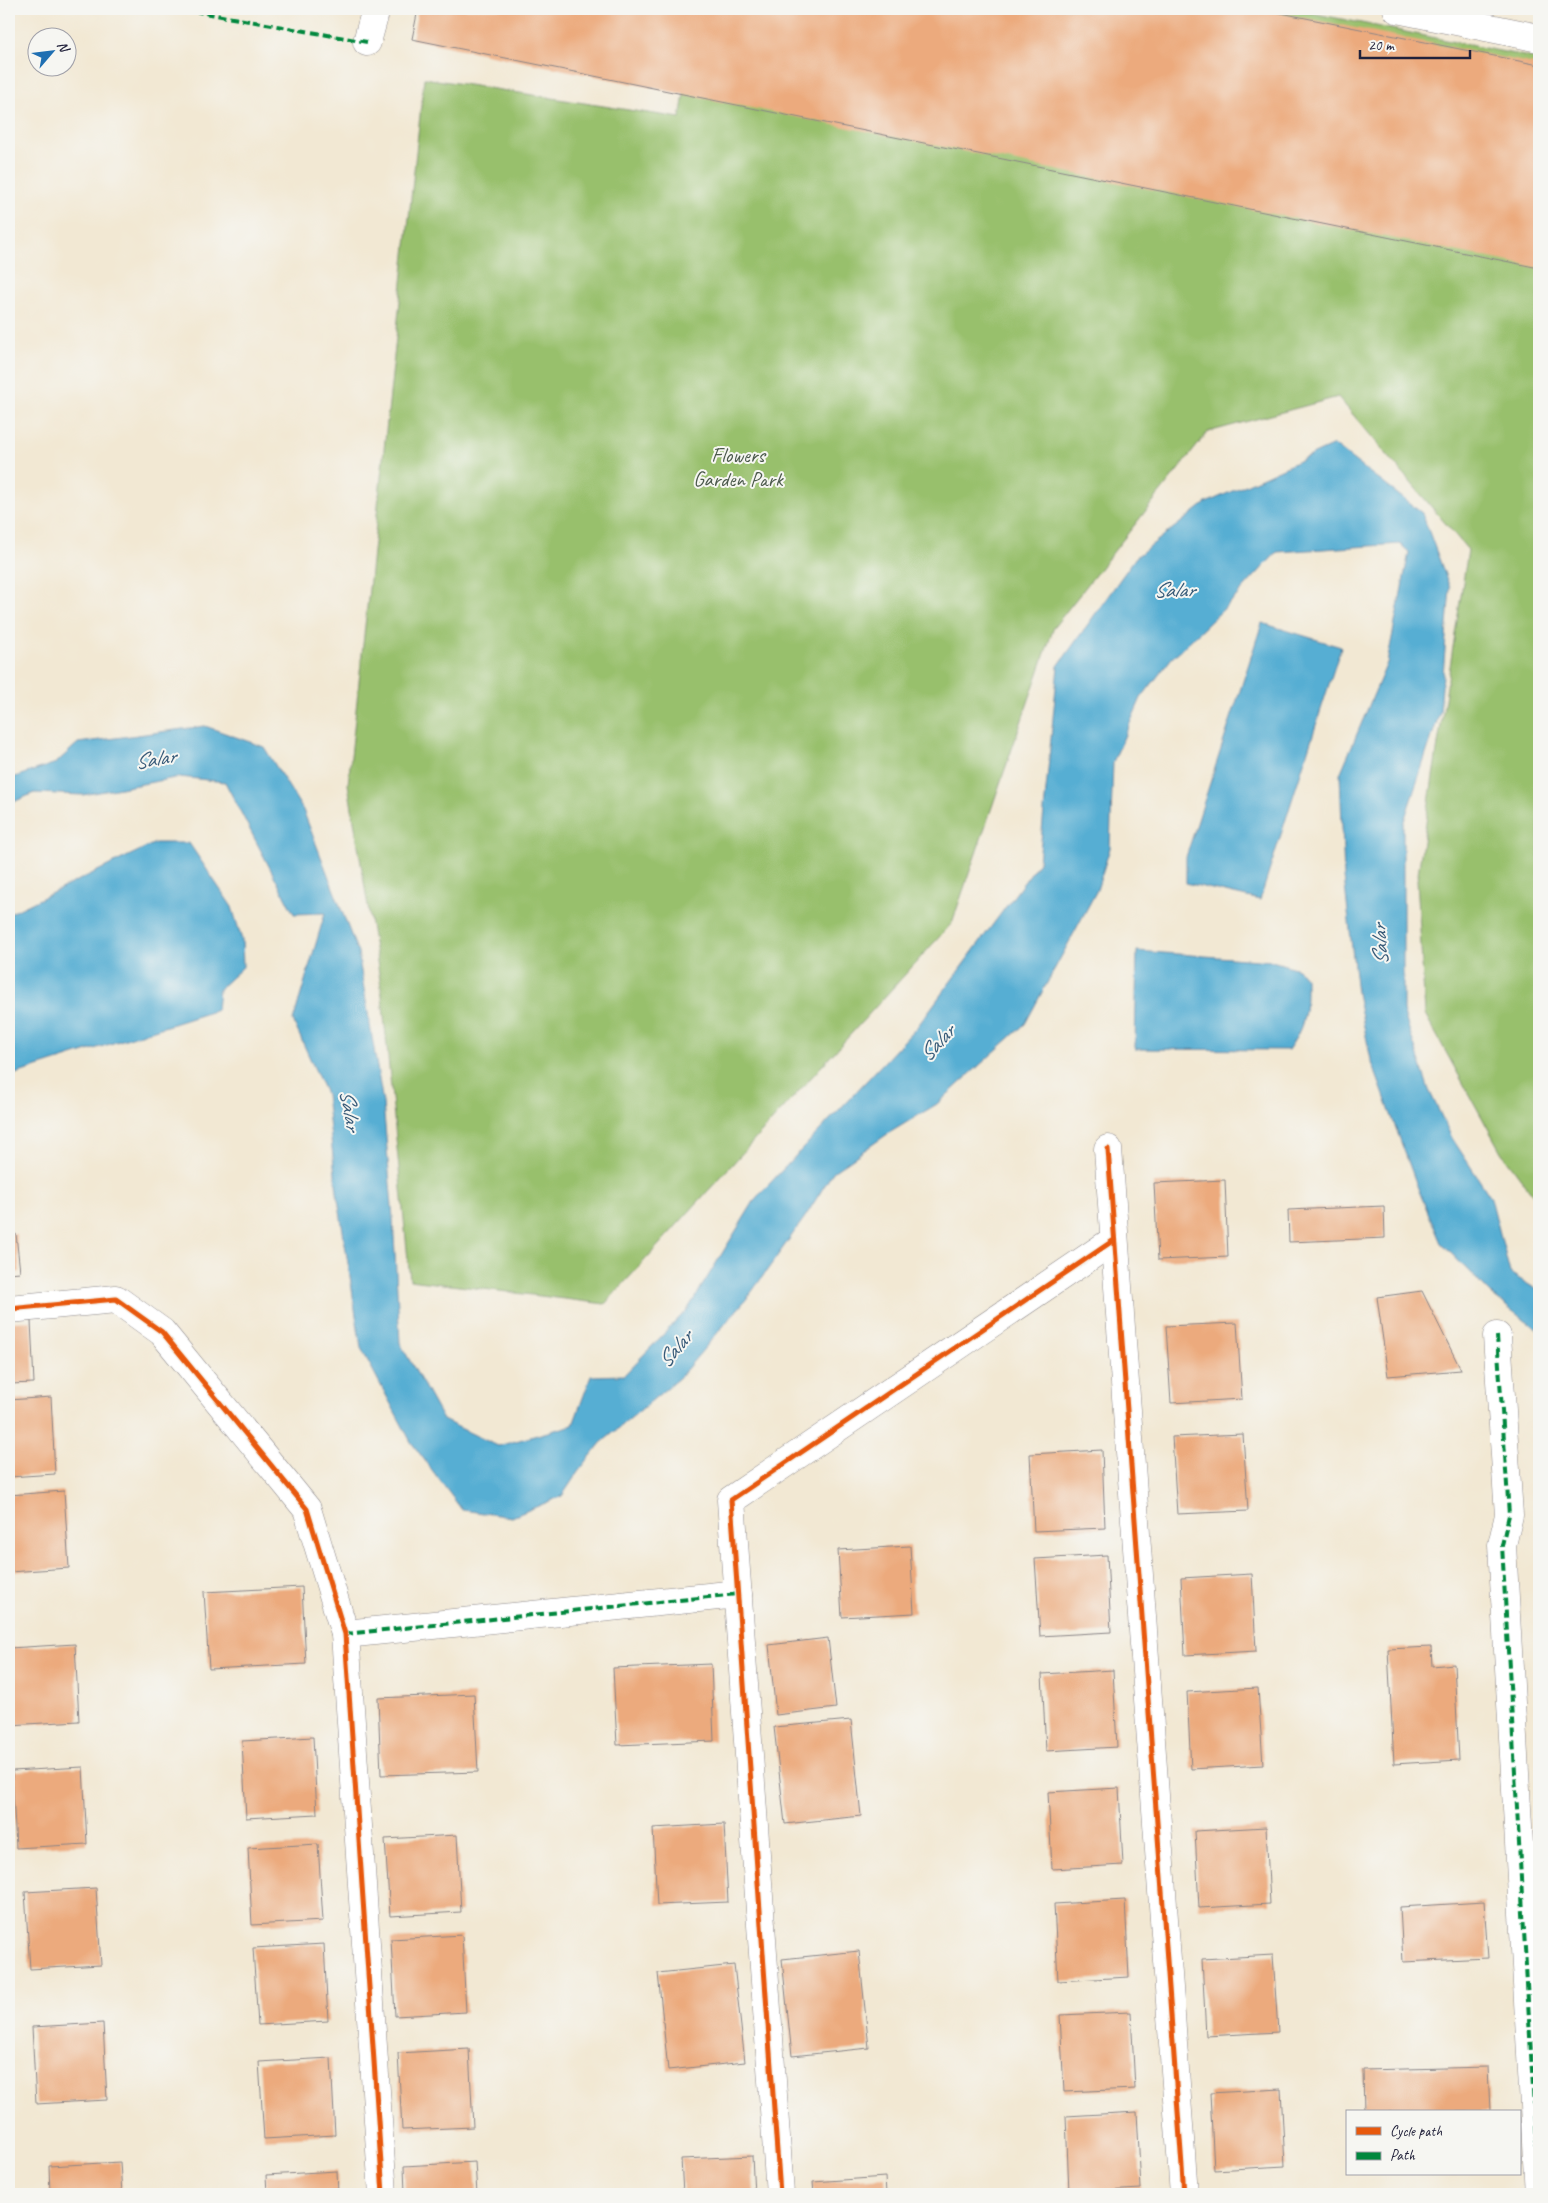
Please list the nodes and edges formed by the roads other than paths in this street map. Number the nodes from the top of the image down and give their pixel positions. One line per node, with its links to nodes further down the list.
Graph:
1 (376, 9): 4 (street)
2 (1397, 9): 3 (street)
3 (1539, 38)
4 (367, 42)
5 (1108, 1149): 6 (street)
6 (1114, 1240): 9 (street); 13 (street)
7 (9, 1309): 10 (street)
8 (1497, 1336): 15 (street)
9 (738, 1594): 10 (street); 12 (street)
10 (345, 1634): 11 (street)
11 (383, 2194)
12 (780, 2194)
13 (1184, 2194)
14 (1532, 2194): 15 (street)
15 (1539, 2194)

